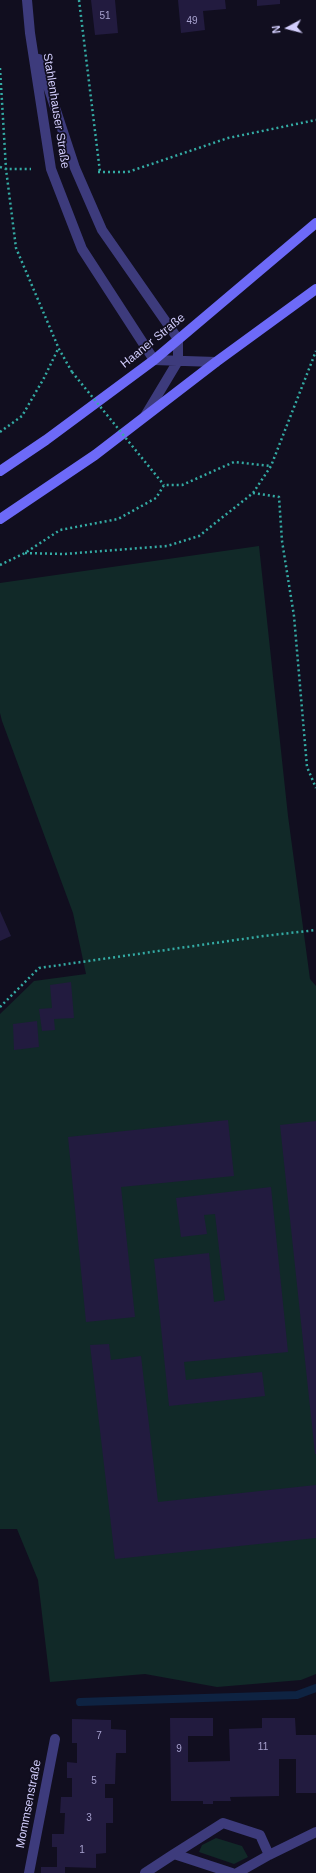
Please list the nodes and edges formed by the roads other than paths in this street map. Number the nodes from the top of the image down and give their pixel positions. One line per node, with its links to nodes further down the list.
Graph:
1 (27, 0): 2 (street, Stahlenhauser Straße)
2 (30, 33): 5 (street, Stahlenhauser Straße); 6 (street, Stahlenhauser Straße)
3 (316, 223): 5 (main road, Haaner Straße)
4 (316, 289): 8 (main road)
5 (178, 339): 6 (main road, Haaner Straße); 7 (street)
6 (154, 360): 7 (street); 10 (main road, Haaner Straße)
7 (178, 361): 8 (street); 9 (street)
8 (216, 362): 9 (main road)
9 (144, 419): 11 (main road)
10 (0, 471)
11 (0, 519)
12 (54, 1739): 16 (street, Mommsenstraße)
13 (316, 1832): 15 (street)
14 (174, 1854): 15 (street); 17 (street); 18 (street)
15 (269, 1855): 19 (street)
16 (29, 1873)
17 (145, 1873)
18 (232, 1873)
19 (237, 1873)

